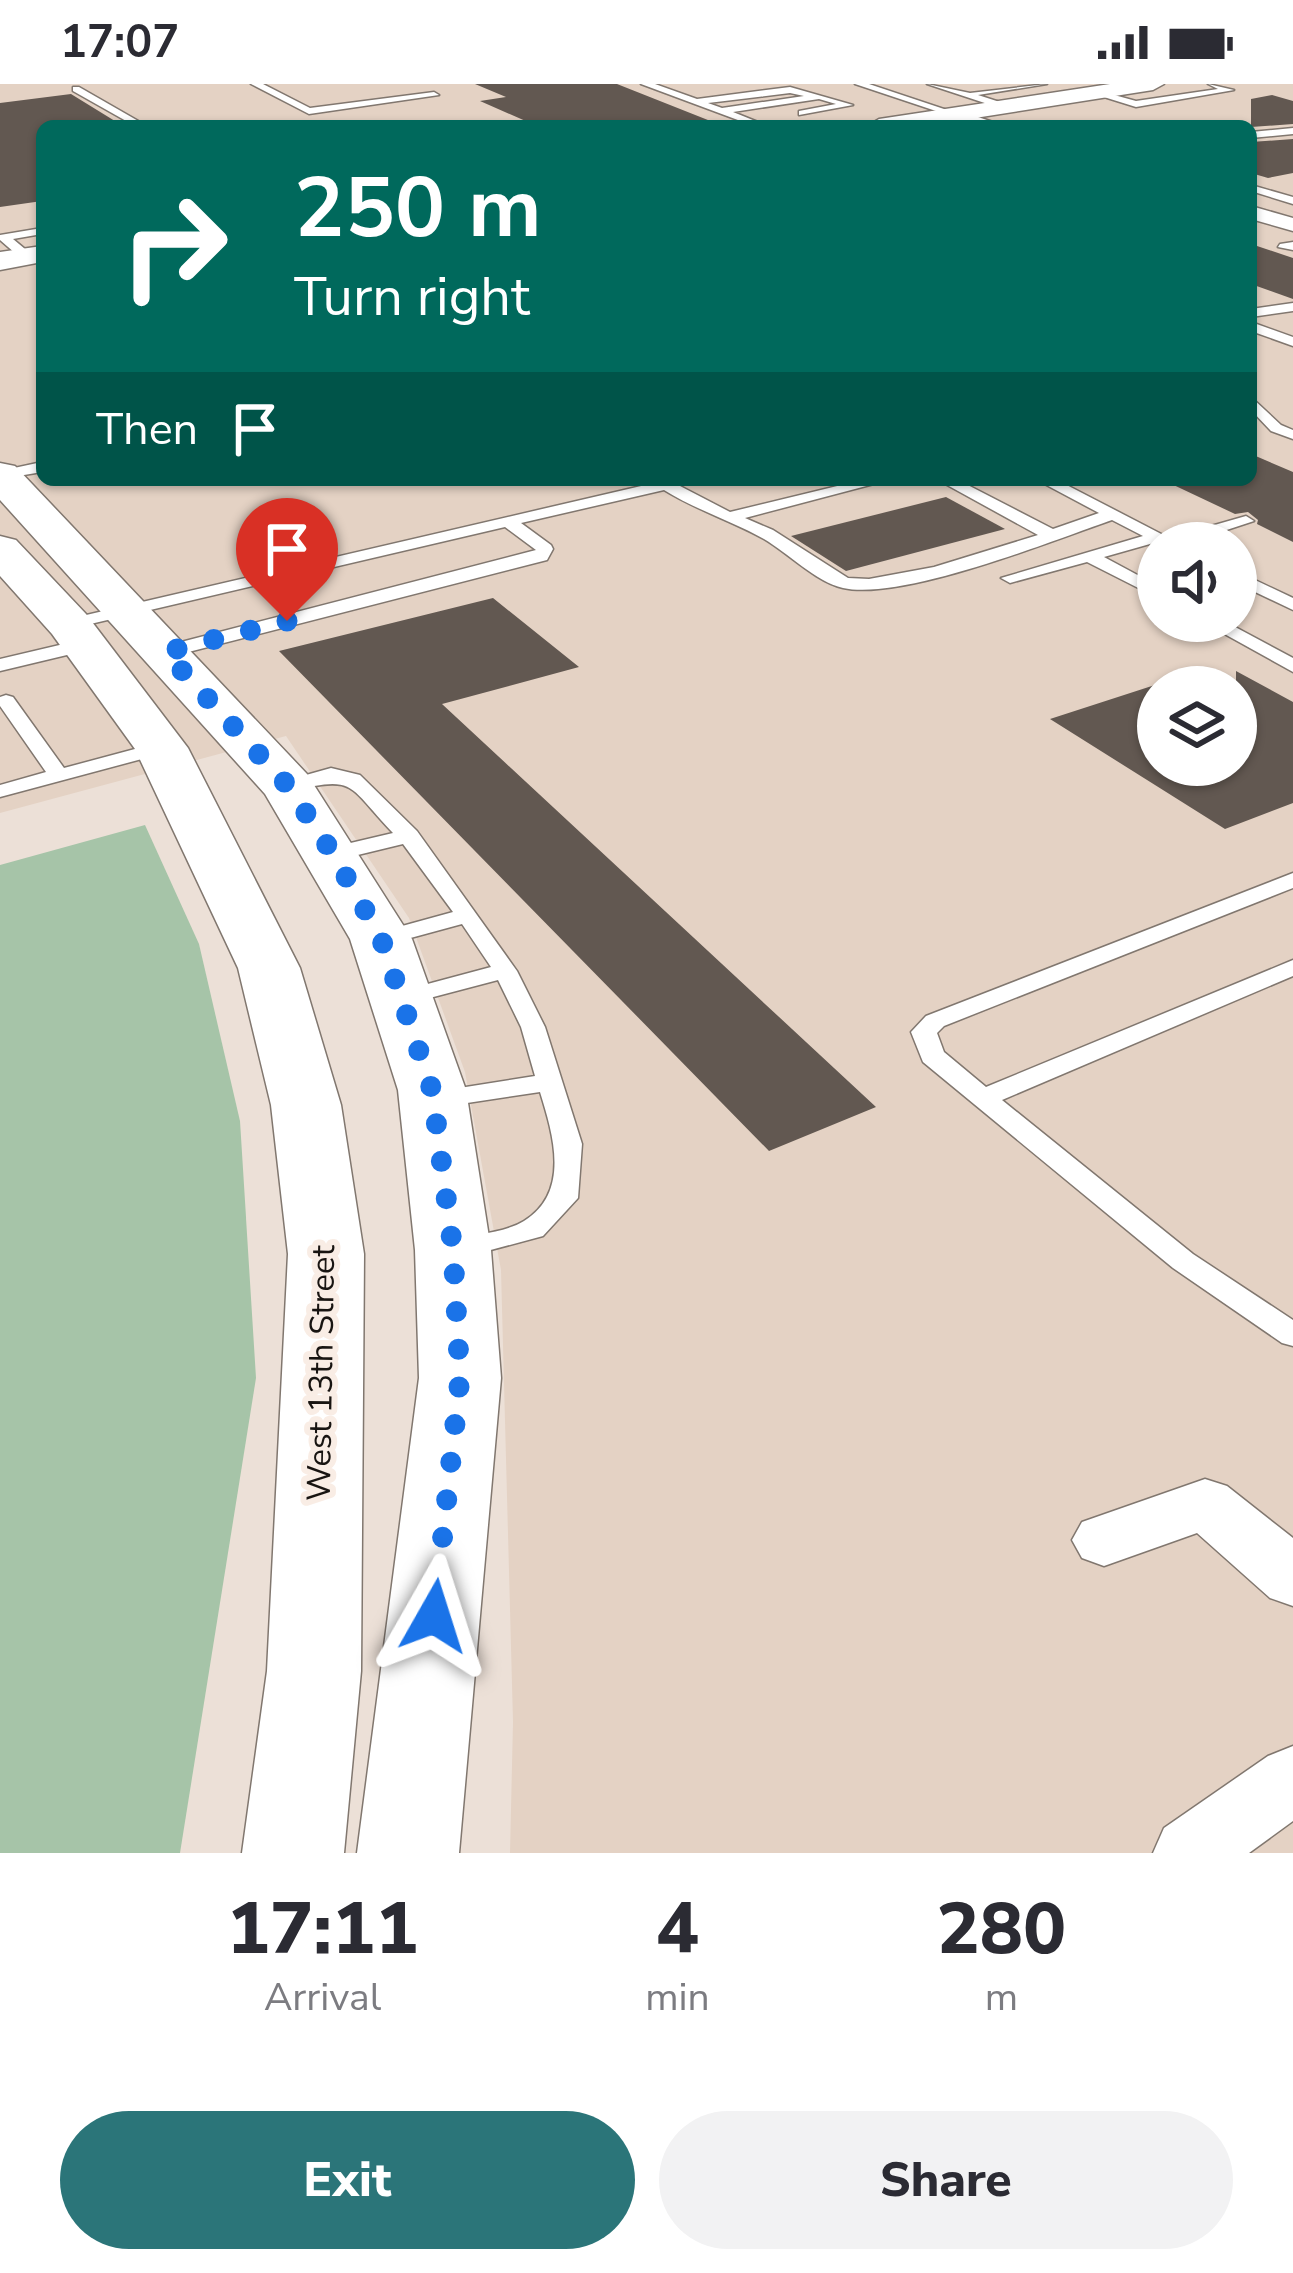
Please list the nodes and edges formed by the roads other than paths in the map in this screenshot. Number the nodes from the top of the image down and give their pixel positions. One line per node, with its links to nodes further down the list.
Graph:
1 (256, 84): 2 (lane)
2 (411, 84)
3 (646, 84): 12 (lane)
4 (860, 84): 13 (lane)
5 (932, 84): 13 (lane)
6 (1042, 84): 13 (lane)
7 (1153, 84): 10 (street)
8 (1213, 84): 10 (lane)
9 (76, 89): 15 (lane)
10 (1096, 93): 13 (street)
11 (819, 96): 12 (lane); 14 (lane); 17 (lane)
12 (696, 102): 14 (lane)
13 (961, 105): 18 (street); 19 (street)
14 (721, 111): 16 (lane)
15 (131, 120)
16 (745, 120)
17 (754, 120)
18 (902, 120)
19 (980, 120)
20 (1293, 130): 21 (lane)
21 (1257, 134)
22 (1257, 190): 23 (lane)
23 (1293, 201)
24 (1257, 215): 25 (street)
25 (1293, 225)
26 (1293, 307): 27 (lane)
27 (1257, 312)
28 (1257, 328): 29 (lane)
29 (1290, 339): 30 (lane)
30 (1257, 345)
31 (1257, 407): 32 (lane)
32 (1293, 435)
33 (36, 468): 34 (lane)
34 (0, 475): 54 (main road, West 13th Street)
35 (663, 486): 43 (lane)
36 (669, 486): 41 (lane)
37 (857, 486): 41 (lane)
38 (957, 486): 46 (lane)
39 (1057, 486): 40 (lane)
40 (1112, 514): 45 (lane); 46 (lane)
41 (730, 517): 46 (lane)
42 (1246, 521): 44 (lane)
43 (509, 522): 54 (lane); 54 (lane)
44 (1242, 522)
45 (1137, 527)
46 (1051, 535)
47 (1137, 547): 48 (lane)
48 (1089, 556): 50 (lane); 51 (lane)
49 (7, 566): 54 (main road, West 13th Street)
50 (1010, 578)
51 (1137, 582)
52 (1257, 587): 53 (lane)
53 (1293, 605)
54 (112, 633): 56 (lane); 59 (main road, West 13th Street); 61 (main road, West 13th Street)
55 (1249, 642): 57 (lane)
56 (3, 663)
57 (1293, 666)
58 (6, 700): 60 (lane)
59 (160, 748): 60 (lane); 78 (main road, West 13th Street)
60 (59, 776): 62 (lane)
61 (288, 786): 63 (lane); 64 (main road, West 13th Street)
62 (0, 791)
63 (410, 836): 64 (lane); 66 (lane)
64 (333, 854): 68 (main road, West 13th Street)
65 (1293, 880): 71 (lane)
66 (466, 916): 68 (lane); 69 (lane)
67 (1293, 967): 71 (lane)
68 (391, 968): 69 (lane); 72 (main road, West 13th Street)
69 (505, 971): 70 (lane)
70 (550, 1082): 72 (lane); 73 (lane)
71 (982, 1098): 74 (lane)
72 (433, 1101): 73 (main road, West 13th Street)
73 (453, 1250): 79 (main road, West 13th Street)
74 (1293, 1335)
75 (1104, 1540): 76 (street)
76 (1293, 1579)
77 (1293, 1779): 80 (street)
78 (293, 1853)
79 (408, 1853)
80 (1190, 1853)

